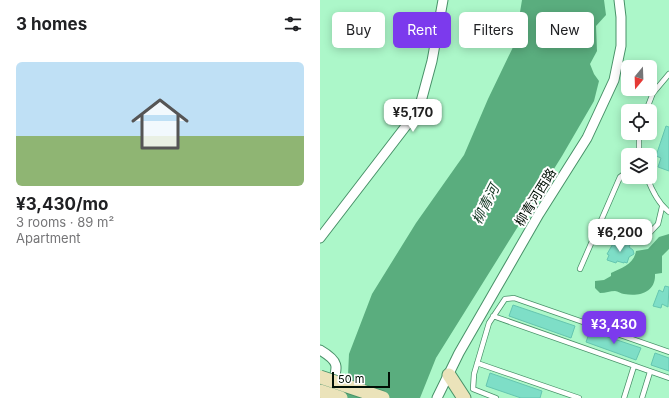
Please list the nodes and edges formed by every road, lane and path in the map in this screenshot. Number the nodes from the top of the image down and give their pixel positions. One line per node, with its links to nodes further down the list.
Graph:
1 (443, 0): 9 (street)
2 (619, 0): 18 (street, 柳青河西路)
3 (669, 74): 4 (lane)
4 (649, 104)
5 (621, 176): 11 (lane)
6 (650, 184): 7 (lane)
7 (662, 206): 8 (lane); 10 (lane)
8 (669, 212)
9 (320, 238)
10 (624, 240)
11 (580, 269)
12 (493, 316): 14 (lane); 15 (lane); 16 (lane)
13 (320, 350): 22 (street)
14 (669, 352)
15 (477, 364): 27 (lane); 28 (lane)
16 (634, 366): 17 (lane); 29 (lane)
17 (650, 372): 20 (lane); 30 (lane)
18 (449, 375): 25 (street, 柳青河西路); 26 (main road)
19 (320, 377): 24 (main road, bridge)
20 (669, 378)
21 (320, 391): 23 (main road, bridge)
22 (326, 398)
23 (341, 398)
24 (383, 398)
25 (437, 398)
26 (464, 398)
27 (496, 398)
28 (579, 398)
29 (624, 398)
30 (642, 398)

